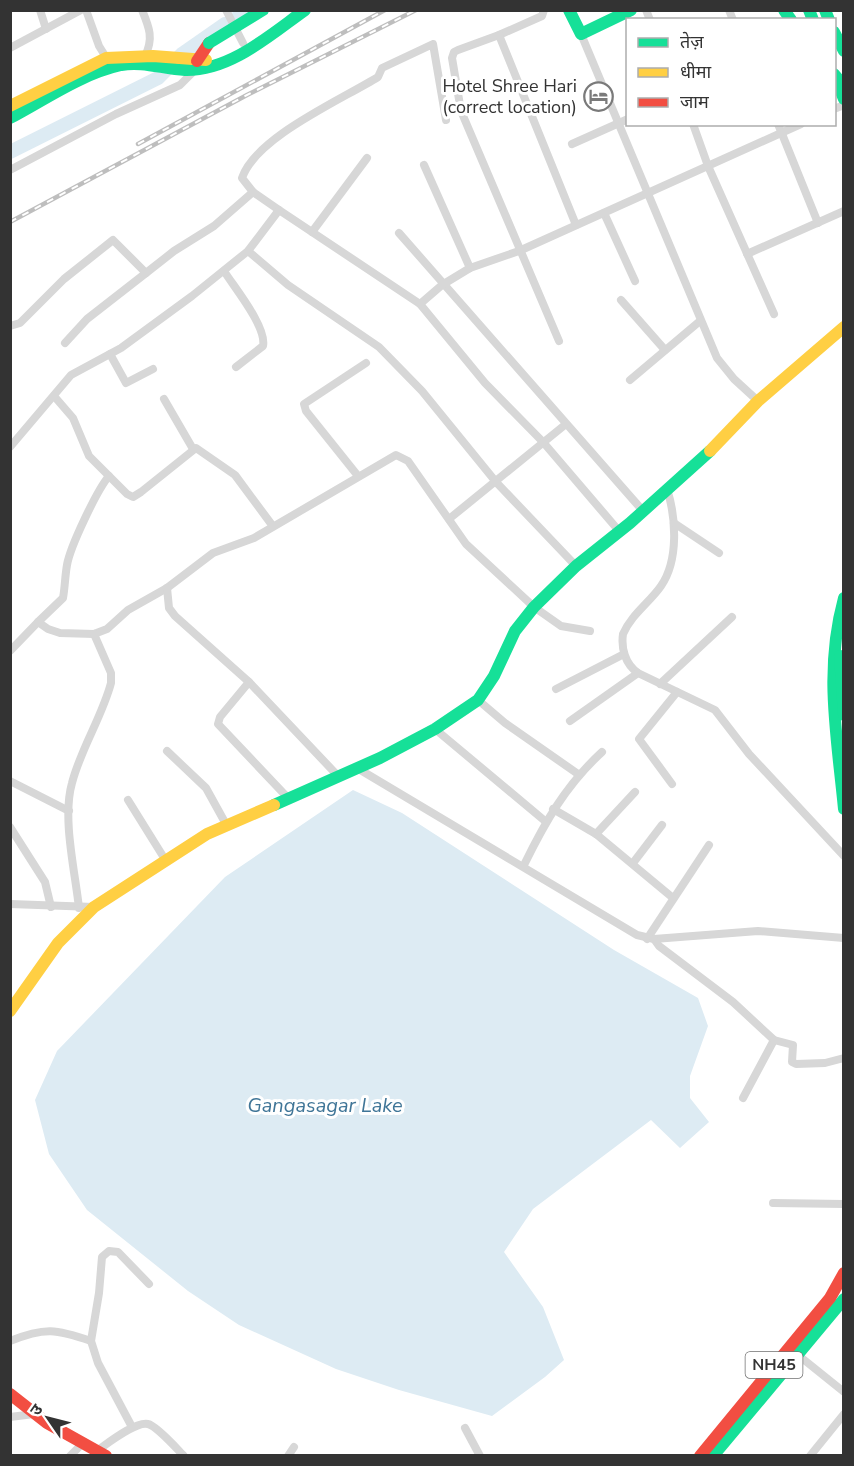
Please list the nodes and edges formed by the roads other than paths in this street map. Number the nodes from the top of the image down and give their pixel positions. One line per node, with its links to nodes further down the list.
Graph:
1 (40, 10): 12 (street)
2 (81, 10): 12 (street)
3 (86, 10): 20 (street)
4 (142, 10): 19 (street)
5 (226, 10): 16 (street)
6 (263, 10): 21 (main road, bridge)
7 (293, 10): 16 (main road)
8 (304, 10): 21 (main road)
9 (544, 10): 14 (street)
10 (569, 10): 13 (main road)
11 (631, 10): 13 (main road)
12 (46, 29): 17 (street)
13 (581, 34): 29 (street)
14 (500, 35): 23 (street); 43 (street)
15 (836, 36): 18 (main road)
16 (243, 42): 21 (main road)
17 (10, 48)
18 (843, 51)
19 (149, 59): 20 (main road); 21 (main road)
20 (109, 63): 26 (main road); 27 (main road)
21 (195, 65): 36 (street)
22 (836, 80): 25 (main road)
23 (457, 83): 24 (street); 47 (street)
24 (440, 88): 28 (street); 37 (street)
25 (843, 99)
26 (10, 106)
27 (10, 118)
28 (446, 120)
29 (623, 121): 32 (street); 38 (street)
30 (694, 126): 35 (street)
31 (780, 129): 35 (street); 42 (street)
32 (572, 144)
33 (367, 158): 44 (street)
34 (424, 165): 49 (street)
35 (708, 166): 38 (street); 48 (street)
36 (10, 170)
37 (253, 192): 39 (street); 51 (street)
38 (649, 193): 41 (street); 57 (street)
39 (279, 210): 44 (street); 46 (street)
40 (843, 211): 42 (street)
41 (604, 213): 43 (street); 52 (street)
42 (818, 223): 48 (street)
43 (576, 225): 47 (street)
44 (312, 232): 55 (street)
45 (399, 233): 53 (street)
46 (248, 251): 50 (street); 77 (street)
47 (519, 251): 49 (street); 60 (street)
48 (747, 254): 56 (street)
49 (470, 268): 53 (street)
50 (224, 270): 63 (street); 65 (street)
51 (146, 273): 58 (street); 61 (street)
52 (635, 281)
53 (442, 285): 55 (street); 71 (street)
54 (621, 300): 62 (street)
55 (420, 304): 72 (street)
56 (774, 314)
57 (700, 321): 62 (street); 70 (street)
58 (10, 326)
59 (843, 327): 70 (main road)
60 (559, 342)
61 (65, 343)
62 (665, 350): 67 (street)
63 (110, 354): 66 (street); 68 (street)
64 (366, 363): 76 (street)
65 (236, 368)
66 (153, 369)
67 (630, 380)
68 (54, 396): 73 (street); 75 (street)
69 (164, 399): 74 (street)
70 (758, 401): 78 (main road)
71 (566, 424): 72 (street); 79 (street)
72 (543, 442): 77 (street); 83 (street)
73 (10, 447)
74 (193, 449): 75 (street); 82 (street)
75 (109, 476): 90 (street)
76 (358, 476): 80 (street); 82 (street)
77 (496, 482): 80 (street); 85 (street)
78 (667, 489): 79 (main road); 81 (street)
79 (643, 511): 83 (main road)
80 (449, 519): 88 (street)
81 (674, 523): 84 (street); 95 (street)
82 (272, 525): 86 (street)
83 (619, 531): 85 (main road)
84 (719, 552)
85 (576, 567): 88 (main road)
86 (167, 588): 93 (street); 97 (street)
87 (843, 598): 116 (main road)
88 (534, 607): 92 (street); 101 (main road)
89 (732, 617): 98 (street)
90 (38, 622): 93 (street); 94 (street)
91 (843, 629): 102 (main road)
92 (590, 631)
93 (94, 634): 117 (street)
94 (10, 651)
95 (624, 654): 96 (street); 99 (street)
96 (638, 673): 98 (street); 103 (street)
97 (249, 682): 109 (street); 113 (street)
98 (660, 684): 100 (street)
99 (556, 689)
100 (677, 692): 111 (street); 124 (street)
101 (478, 700): 104 (main road); 108 (street)
102 (843, 715)
103 (570, 721)
104 (435, 729): 107 (main road); 118 (street)
105 (167, 751): 121 (street)
106 (602, 752): 108 (street)
107 (357, 768): 109 (main road); 127 (street)
108 (578, 774): 115 (street)
109 (338, 776): 113 (main road)
110 (10, 781): 117 (street)
111 (672, 784)
112 (635, 792): 122 (street)
113 (288, 798): 121 (main road)
114 (128, 800): 125 (street)
115 (553, 809): 118 (street); 122 (street)
116 (843, 809)
117 (69, 811): 132 (street)
118 (545, 821): 127 (street)
119 (662, 825): 126 (street)
120 (10, 826): 130 (street)
121 (227, 826): 125 (main road)
122 (596, 834): 126 (street)
123 (710, 845): 128 (street)
124 (843, 856)
125 (166, 861): 131 (main road)
126 (633, 863): 128 (street)
127 (524, 866): 134 (street)
128 (673, 898): 134 (street)
129 (10, 904): 130 (street)
130 (51, 907): 132 (street)
131 (94, 907): 132 (street); 135 (main road)
132 (79, 908)
133 (843, 938): 134 (street)
134 (651, 939): 136 (street)
135 (10, 1011)
136 (774, 1040): 137 (street); 138 (street)
137 (843, 1058)
138 (743, 1098)
139 (772, 1203): 140 (street)
140 (843, 1204)
141 (843, 1273): 143 (main road, NH45)
142 (149, 1284): 145 (street)
143 (839, 1303): 146 (main road, NH45); 161 (main road, NH45)
144 (10, 1341): 145 (street)
145 (91, 1341): 152 (street)
146 (798, 1354): 147 (street); 162 (main road, NH45)
147 (843, 1392)
148 (10, 1394): 149 (main road)
149 (34, 1414): 151 (street); 154 (main road)
150 (843, 1414): 163 (street)
151 (10, 1417)
152 (132, 1427): 156 (street); 158 (street)
153 (465, 1428): 160 (street)
154 (83, 1443): 156 (main road); 157 (street)
155 (294, 1447): 159 (street)
156 (102, 1453)
157 (70, 1455)
158 (184, 1455)
159 (288, 1455)
160 (480, 1455)
161 (700, 1455)
162 (713, 1455)
163 (810, 1455)

